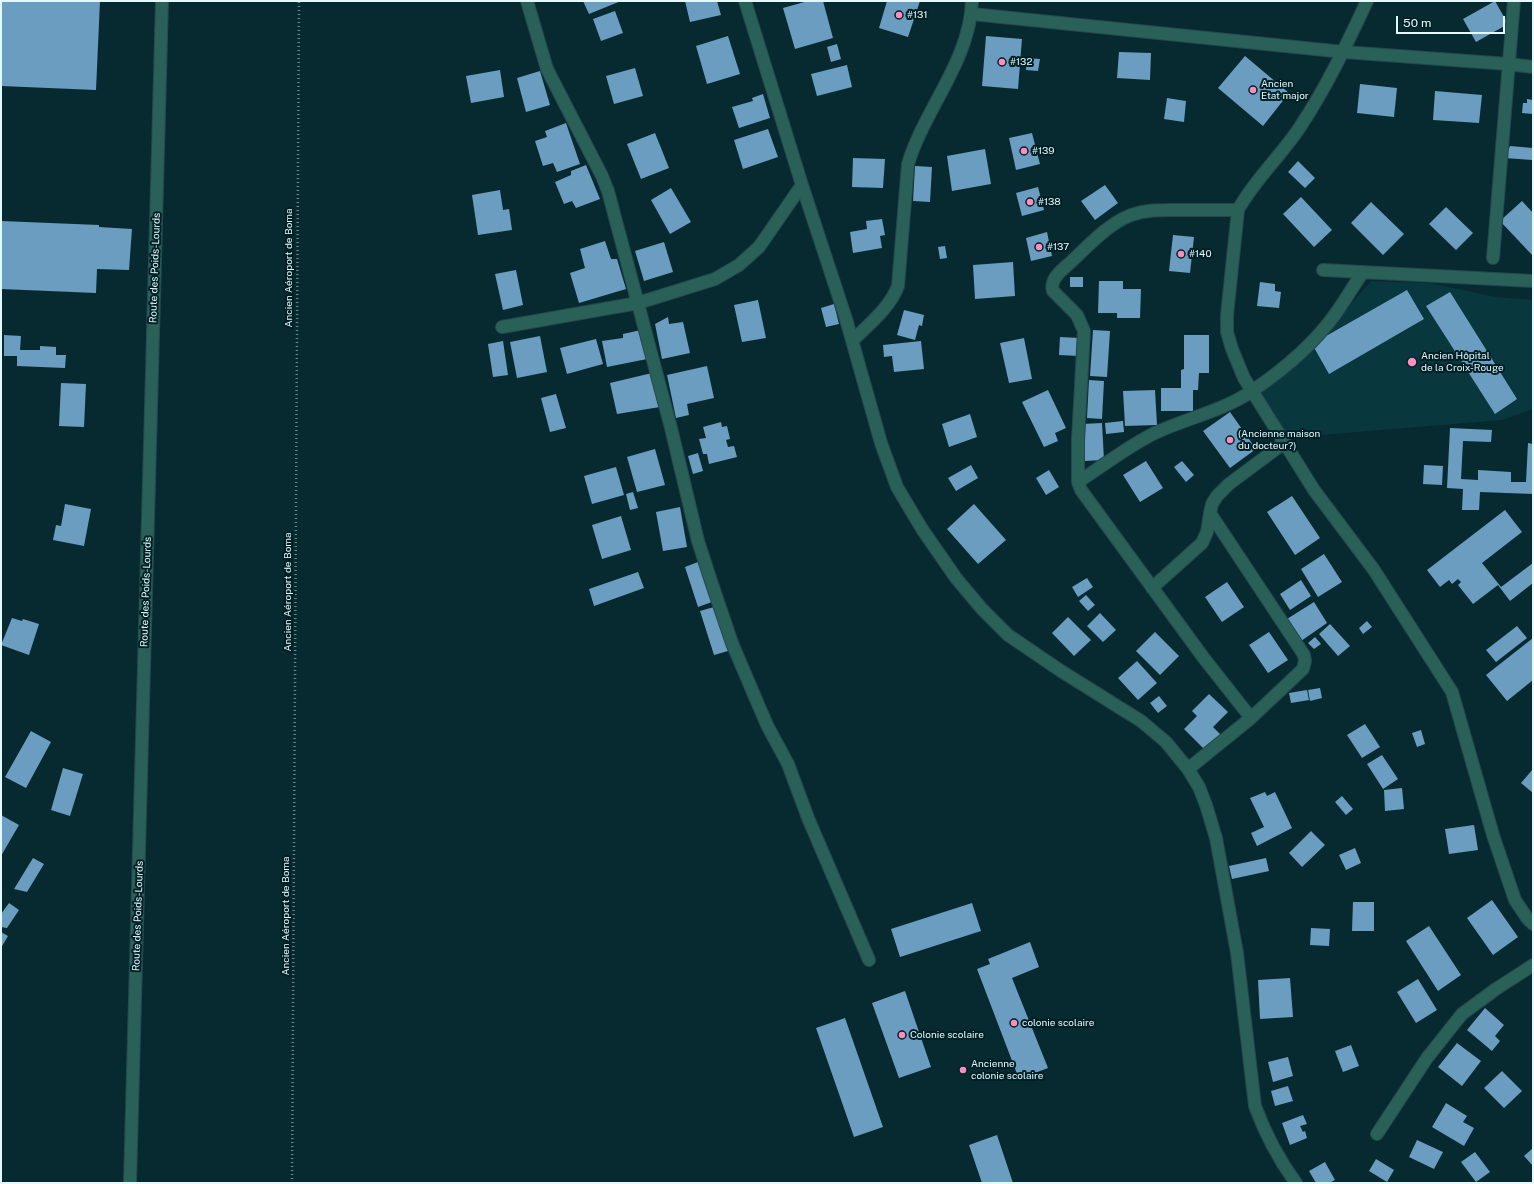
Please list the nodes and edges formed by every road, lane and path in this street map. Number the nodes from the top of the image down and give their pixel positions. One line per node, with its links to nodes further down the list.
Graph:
1 (162, 1): 32 (street, Route des Poids-Lourds)
2 (299, 1): 33 (path, Ancien Aéroport de Boma)
3 (527, 1): 18 (street)
4 (745, 1): 12 (street)
5 (972, 1): 8 (street)
6 (1368, 1): 9 (street)
7 (1514, 1): 10 (street)
8 (972, 14): 9 (street); 20 (street)
9 (1344, 52): 10 (street); 13 (street)
10 (1508, 64): 11 (street); 14 (street)
11 (1533, 67)
12 (802, 185): 18 (street); 20 (street)
13 (1238, 210): 21 (street); 23 (street)
14 (1493, 258)
15 (1323, 270): 16 (street)
16 (1363, 272): 17 (street); 21 (street)
17 (1533, 281)
18 (638, 303): 19 (street); 29 (street)
19 (502, 327)
20 (852, 341): 27 (street)
21 (1252, 391): 22 (street); 23 (street)
22 (1284, 443): 24 (street); 28 (street)
23 (1078, 482): 25 (street)
24 (1210, 513): 25 (street); 26 (street)
25 (1152, 588): 26 (street)
26 (1251, 718): 27 (street)
27 (1188, 769): 34 (street)
28 (1533, 924)
29 (870, 960)
30 (1533, 965): 31 (street)
31 (1377, 1134)
32 (130, 1183)
33 (292, 1183)
34 (1296, 1183)

